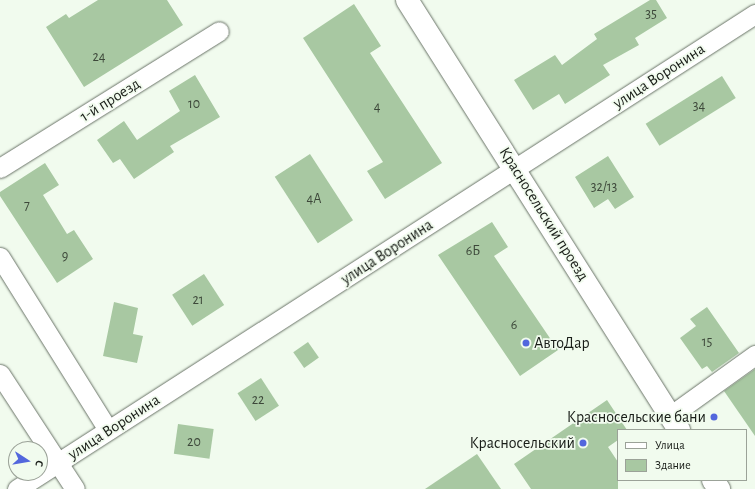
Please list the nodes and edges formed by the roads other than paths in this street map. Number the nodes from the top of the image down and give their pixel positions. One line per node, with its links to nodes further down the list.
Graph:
1 (407, 0): 5 (street, Красносельский проезд)
2 (755, 14): 5 (street, улица Воронина)
3 (220, 31): 4 (street, 1-й проезд)
4 (0, 168)
5 (516, 169): 9 (street, Красносельский проезд); 10 (street, улица Воронина)
6 (0, 257): 10 (street)
7 (755, 355): 9 (street)
8 (0, 374): 11 (street)
9 (675, 423)
10 (108, 430): 11 (street, улица Воронина)
11 (57, 463): 12 (street, улица Воронина); 13 (street)
12 (17, 489)
13 (75, 489)

